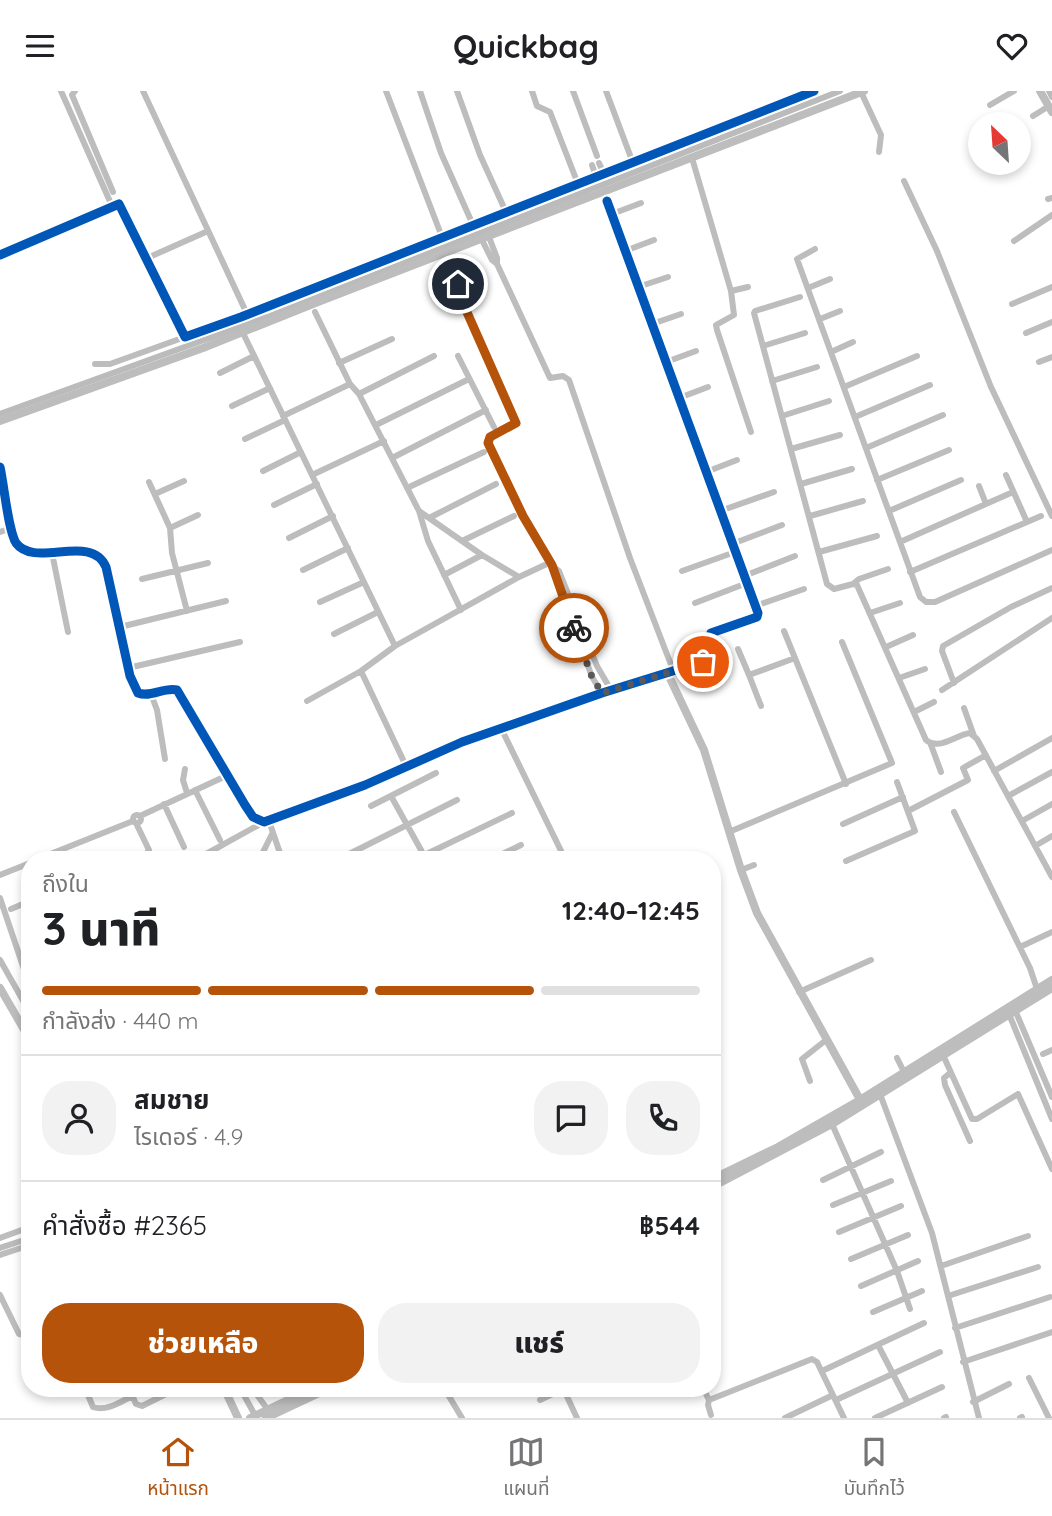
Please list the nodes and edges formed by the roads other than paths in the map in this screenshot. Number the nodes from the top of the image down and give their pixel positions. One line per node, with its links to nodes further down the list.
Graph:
1 (61, 91): 26 (street)
2 (75, 91): 23 (street)
3 (143, 91): 31 (street)
4 (386, 91): 32 (street)
5 (420, 91): 30 (street)
6 (457, 91): 27 (street)
7 (532, 91): 22 (street)
8 (573, 91): 20 (street)
9 (606, 91): 19 (street)
10 (814, 91): 19 (street)
11 (1014, 91): 14 (street)
12 (1040, 91): 15 (street)
13 (862, 92): 17 (street); 18 (street)
14 (990, 105)
15 (1050, 109): 16 (street)
16 (1032, 115)
17 (878, 152)
18 (692, 158): 33 (street); 49 (street)
19 (633, 163): 20 (street)
20 (600, 176): 22 (street)
21 (904, 181): 138 (street)
22 (578, 184): 27 (street)
23 (113, 192)
24 (607, 201): 28 (street)
25 (641, 203): 28 (street)
26 (116, 204): 39 (street); 40 (street)
27 (506, 212): 30 (street)
28 (612, 214): 37 (street)
29 (1052, 215): 35 (street)
30 (473, 225): 32 (street)
31 (208, 231): 40 (street); 54 (street)
32 (442, 237): 54 (street)
33 (486, 238): 38 (street); 196 (street)
34 (654, 240): 37 (street)
35 (1014, 241)
36 (815, 249): 48 (street)
37 (625, 251): 45 (street)
38 (446, 253): 41 (street); 59 (street)
39 (0, 255)
40 (145, 260): 62 (street)
41 (454, 273)
42 (668, 277): 45 (street)
43 (830, 279): 48 (street)
44 (458, 284): 158 (street)
45 (638, 287): 58 (street)
46 (748, 287): 49 (street)
47 (1052, 287): 51 (street)
48 (808, 288): 56 (street)
49 (731, 291): 98 (street)
50 (800, 297): 65 (street)
51 (1012, 304)
52 (839, 311): 56 (street)
53 (315, 312): 75 (street)
54 (247, 314): 62 (street)
55 (681, 314): 58 (street)
56 (820, 320): 67 (street)
57 (1052, 322): 61 (street)
58 (652, 324): 73 (street)
59 (243, 333): 68 (street); 95 (street)
60 (805, 333): 65 (street)
61 (1026, 333)
62 (185, 337): 76 (street)
63 (392, 339): 75 (street)
64 (853, 342): 67 (street)
65 (763, 346): 80 (street)
66 (696, 351): 73 (street)
67 (831, 352): 84 (street)
68 (254, 356): 78 (street); 85 (street)
69 (433, 356): 86 (street)
70 (458, 356): 79 (street)
71 (918, 356): 84 (street)
72 (1052, 357): 74 (street)
73 (666, 362): 87 (street)
74 (1039, 362)
75 (339, 363): 81 (street)
76 (95, 364)
77 (817, 367): 80 (street)
78 (220, 373)
79 (469, 379): 90 (street); 96 (street)
80 (772, 381): 92 (street)
81 (351, 384): 86 (street); 94 (street)
82 (930, 385): 93 (street)
83 (708, 387): 87 (street)
84 (844, 387): 93 (street)
85 (270, 388): 89 (street); 94 (street)
86 (359, 394): 96 (street)
87 (679, 398): 112 (street)
88 (829, 401): 92 (street)
89 (232, 407)
90 (486, 410): 97 (street); 107 (street)
91 (943, 415): 102 (street)
92 (782, 416): 103 (street)
93 (855, 417): 102 (street)
94 (284, 418): 100 (street); 105 (street)
95 (0, 421)
96 (376, 425): 101 (street)
97 (494, 427)
98 (751, 432)
99 (841, 435): 103 (street)
100 (245, 439)
101 (384, 442): 107 (street); 113 (street)
102 (866, 448): 115 (street)
103 (791, 449): 121 (street)
104 (949, 450): 115 (street)
105 (301, 452): 111 (street); 113 (street)
106 (484, 452): 123 (street)
107 (392, 458): 123 (street)
108 (737, 460): 112 (street)
109 (0, 467): 142 (street)
110 (852, 470): 121 (street)
111 (262, 471)
112 (706, 472): 131 (street)
113 (312, 475): 119 (street)
114 (1006, 475): 125 (street)
115 (877, 480): 132 (street)
116 (184, 481): 126 (street)
117 (961, 481): 132 (street)
118 (149, 482): 126 (street)
119 (317, 484): 129 (street); 134 (street)
120 (496, 484): 139 (street)
121 (801, 484): 136 (street)
122 (979, 486): 128 (street)
123 (407, 488): 130 (street)
124 (774, 492): 131 (street)
125 (1013, 492): 128 (street); 140 (street)
126 (155, 494): 143 (street)
127 (863, 501): 136 (street)
128 (986, 503): 148 (street)
129 (274, 505)
130 (419, 510): 139 (street); 164 (street)
131 (720, 511): 149 (street)
132 (889, 511): 148 (street)
133 (198, 515): 143 (street)
134 (333, 516): 146 (street); 150 (street)
135 (514, 516): 147 (street)
136 (810, 516): 153 (street)
137 (1041, 516): 140 (street)
138 (1052, 516)
139 (429, 519): 147 (street)
140 (1027, 522): 163 (street)
141 (782, 525): 149 (street)
142 (12, 528): 144 (street); 154 (street)
143 (170, 528): 161 (street)
144 (0, 532)
145 (877, 535): 153 (street)
146 (289, 538)
147 (462, 541): 155 (street)
148 (900, 542): 163 (street)
149 (732, 544): 152 (street)
150 (348, 548): 160 (street); 168 (street)
151 (1052, 549): 163 (street)
152 (735, 551): 162 (street); 167 (street)
153 (819, 552): 169 (street)
154 (52, 553): 182 (street); 184 (street)
155 (482, 555): 164 (street); 165 (street)
156 (795, 556): 167 (street)
157 (208, 563): 161 (street)
158 (550, 564): 165 (street); 200 (street); 202 (street)
159 (888, 569): 169 (street)
160 (303, 570)
161 (177, 571): 166 (street); 178 (street)
162 (682, 571)
163 (910, 572)
164 (444, 575): 177 (street)
165 (519, 577): 177 (street)
166 (142, 579)
167 (746, 580): 174 (street); 176 (street)
168 (364, 582): 173 (street); 179 (street)
169 (853, 584): 180 (street)
170 (1052, 588): 199 (street)
171 (804, 589): 176 (street)
172 (226, 601): 178 (street)
173 (320, 602)
174 (695, 603)
175 (900, 603): 180 (street)
176 (755, 606): 196 (street)
177 (461, 610): 189 (street)
178 (187, 611): 182 (street)
179 (378, 612): 185 (street); 189 (street)
180 (870, 613): 190 (street)
181 (1052, 618): 199 (street)
182 (120, 628): 193 (street)
183 (784, 631): 192 (street)
184 (68, 632)
185 (334, 634)
186 (913, 635): 190 (street)
187 (240, 642): 193 (street)
188 (842, 642): 223 (street)
189 (395, 646): 195 (street)
190 (886, 647): 198 (street)
191 (738, 649): 197 (street)
192 (795, 658): 197 (street); 223 (street)
193 (128, 668): 203 (street)
194 (925, 669): 198 (street)
195 (361, 671): 204 (street); 215 (street)
196 (670, 671): 200 (street); 241 (street)
197 (749, 675): 206 (street)
198 (900, 678): 208 (street)
199 (954, 683): 201 (street)
200 (611, 689): 202 (street)
201 (942, 690)
202 (602, 693): 209 (street)
203 (152, 694): 214 (street); 221 (street)
204 (307, 701)
205 (934, 702): 208 (street)
206 (761, 706)
207 (964, 708): 210 (street)
208 (914, 712): 212 (street)
209 (501, 728): 215 (street); 257 (street)
210 (974, 736): 212 (street); 213 (street)
211 (1052, 739): 217 (street)
212 (931, 745): 218 (street)
213 (986, 755): 217 (street); 233 (street)
214 (165, 759)
215 (406, 766): 238 (street)
216 (186, 769): 225 (street)
217 (994, 771): 227 (street)
218 (941, 772)
219 (1052, 772): 227 (street)
220 (436, 773): 226 (street)
221 (228, 775): 224 (street); 238 (street)
222 (897, 782): 228 (street)
223 (846, 783): 241 (street)
224 (195, 790): 225 (street); 244 (street)
225 (187, 793): 230 (street)
226 (391, 796): 232 (street); 239 (street)
227 (1008, 796): 237 (street)
228 (903, 797): 233 (street); 240 (street)
229 (457, 800): 239 (street)
230 (164, 804): 236 (street); 247 (street)
231 (1052, 804): 237 (street)
232 (371, 806)
233 (908, 810): 258 (street)
234 (954, 812): 268 (street)
235 (512, 813): 255 (street)
236 (136, 820): 248 (street); 249 (street)
237 (1022, 821): 246 (street)
238 (266, 822): 242 (street); 250 (street)
239 (407, 824): 253 (street); 254 (street)
240 (843, 824)
241 (729, 832): 261 (street)
242 (272, 834): 251 (street); 252 (street)
243 (1052, 837): 246 (street)
244 (220, 841)
245 (521, 845): 256 (street)
246 (1035, 846): 262 (street)
247 (184, 847)
248 (58, 851)
249 (148, 851)
250 (212, 851)
251 (264, 851)
252 (279, 851)
253 (355, 851)
254 (422, 851)
255 (437, 851)
256 (509, 851)
257 (561, 851)
258 (846, 861)
259 (754, 865): 261 (street)
260 (21, 866): 263 (street)
261 (741, 870): 275 (street)
262 (1051, 872)
263 (0, 874)
264 (0, 898): 269 (street)
265 (21, 905): 266 (street)
266 (10, 909)
267 (1052, 932): 268 (street)
268 (1020, 947): 274 (street)
269 (21, 960)
270 (871, 960): 275 (street)
271 (1052, 980): 274 (street)
272 (0, 988): 277 (street)
273 (1052, 988): 276 (street)
274 (1037, 989): 283 (street)
275 (799, 992): 278 (street)
276 (1012, 1012): 281 (street); 286 (street)
277 (21, 1024)
278 (825, 1040): 285 (street); 289 (street)
279 (1052, 1050): 280 (street)
280 (1043, 1054)
281 (943, 1055): 284 (street); 287 (street)
282 (897, 1058): 283 (street)
283 (904, 1072): 289 (street)
284 (950, 1073): 292 (street); 295 (street)
285 (810, 1081)
286 (1047, 1089): 288 (street); 290 (street)
287 (880, 1094): 289 (street); 314 (street)
288 (1052, 1097)
289 (861, 1103): 291 (street); 296 (street)
290 (1052, 1119)
291 (832, 1124): 294 (street); 299 (street)
292 (970, 1142)
293 (881, 1152): 294 (street)
294 (851, 1166): 297 (street); 300 (street)
295 (1052, 1169)
296 (721, 1175)
297 (823, 1180)
298 (891, 1181): 300 (street)
299 (721, 1182)
300 (863, 1192): 301 (street); 303 (street)
301 (833, 1205)
302 (901, 1206): 303 (street)
303 (874, 1218): 305 (street); 309 (street)
304 (21, 1230): 308 (street)
305 (839, 1232)
306 (908, 1235): 309 (street)
307 (1028, 1236): 314 (street)
308 (0, 1238)
309 (885, 1245): 312 (street); 316 (street)
310 (21, 1248): 311 (street)
311 (0, 1255)
312 (851, 1259)
313 (918, 1261): 316 (street)
314 (941, 1266): 320 (street)
315 (1038, 1267): 320 (street)
316 (897, 1271): 317 (street); 321 (street)
317 (861, 1286)
318 (922, 1291): 321 (street)
319 (0, 1295): 328 (street)
320 (948, 1296): 326 (street)
321 (906, 1297): 323 (street); 324 (street)
322 (1050, 1297): 326 (street)
323 (910, 1308)
324 (873, 1312)
325 (924, 1323): 329 (street)
326 (955, 1328): 331 (street)
327 (1052, 1332): 331 (street)
328 (21, 1334)
329 (878, 1345): 332 (street); 333 (street)
330 (940, 1352): 333 (street)
331 (963, 1362): 353 (street)
332 (822, 1371): 337 (street); 350 (street)
333 (893, 1374): 350 (street); 354 (street)
334 (1029, 1378): 365 (street)
335 (1009, 1384): 353 (street)
336 (942, 1387): 354 (street)
337 (721, 1394)
338 (90, 1397): 339 (street)
339 (128, 1397)
340 (131, 1397): 341 (street)
341 (160, 1397)
342 (228, 1397): 357 (street)
343 (257, 1397): 355 (street)
344 (298, 1397): 355 (street)
345 (309, 1397): 355 (street)
346 (450, 1397): 359 (street)
347 (546, 1397): 352 (street)
348 (567, 1397): 360 (street)
349 (714, 1397): 351 (street)
350 (834, 1397): 361 (street); 362 (street)
351 (709, 1399): 356 (street)
352 (540, 1400)
353 (973, 1402): 364 (street)
354 (908, 1403): 363 (street)
355 (268, 1415): 358 (street)
356 (711, 1415)
357 (238, 1418)
358 (250, 1418)
359 (463, 1418)
360 (577, 1418)
361 (785, 1418)
362 (844, 1418)
363 (876, 1418)
364 (979, 1418)
365 (1049, 1418)

